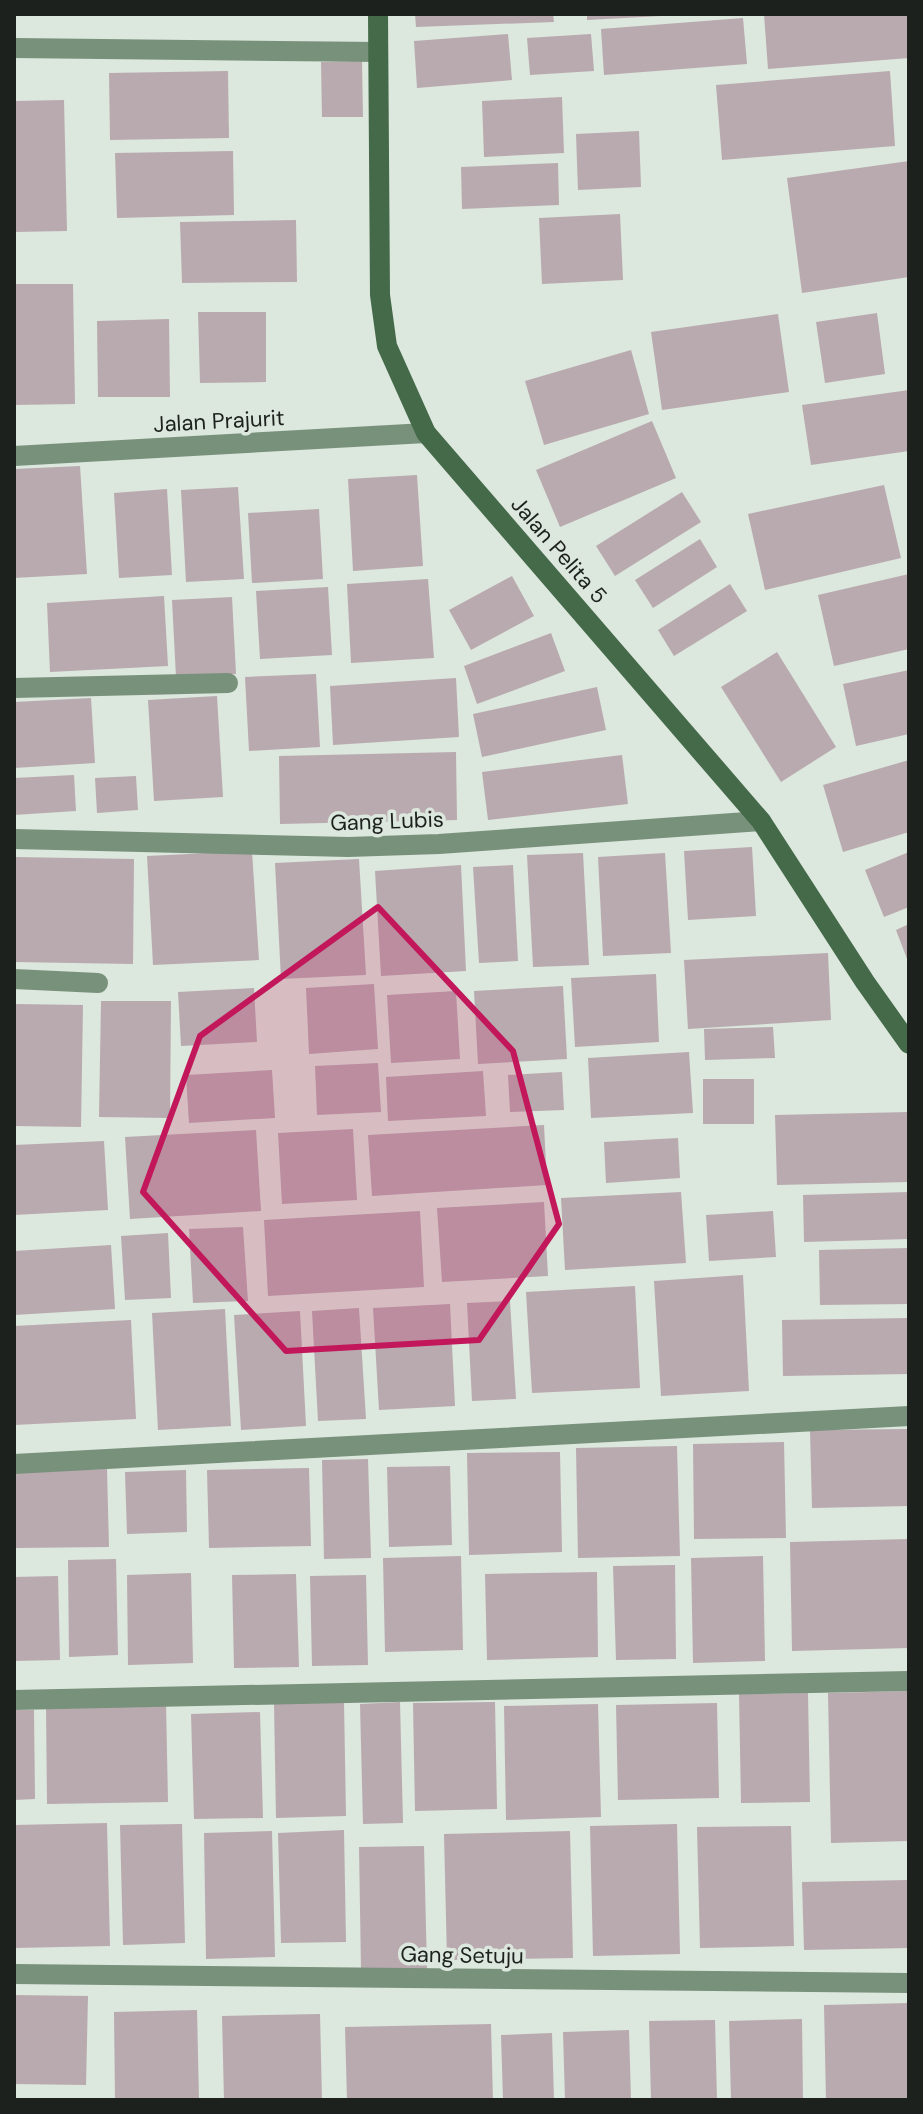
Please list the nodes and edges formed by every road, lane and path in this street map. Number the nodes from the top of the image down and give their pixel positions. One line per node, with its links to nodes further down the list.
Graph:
1 (378, 14): 3 (street, Jalan Pelita 5)
2 (14, 48): 3 (street)
3 (378, 52): 4 (street, Jalan Pelita 5)
4 (426, 433): 5 (street, Jalan Prajurit); 8 (street, Jalan Pelita 5)
5 (14, 456)
6 (228, 683): 7 (street)
7 (14, 688)
8 (761, 821): 9 (street, Gang Lubis); 12 (street, Jalan Pelita 5)
9 (14, 839)
10 (14, 979): 11 (street)
11 (98, 983)
12 (909, 1044)
13 (909, 1416): 14 (street)
14 (14, 1464)
15 (909, 1681): 16 (street)
16 (14, 1700)
17 (14, 1974): 18 (street, Gang Setuju)
18 (909, 1983)

